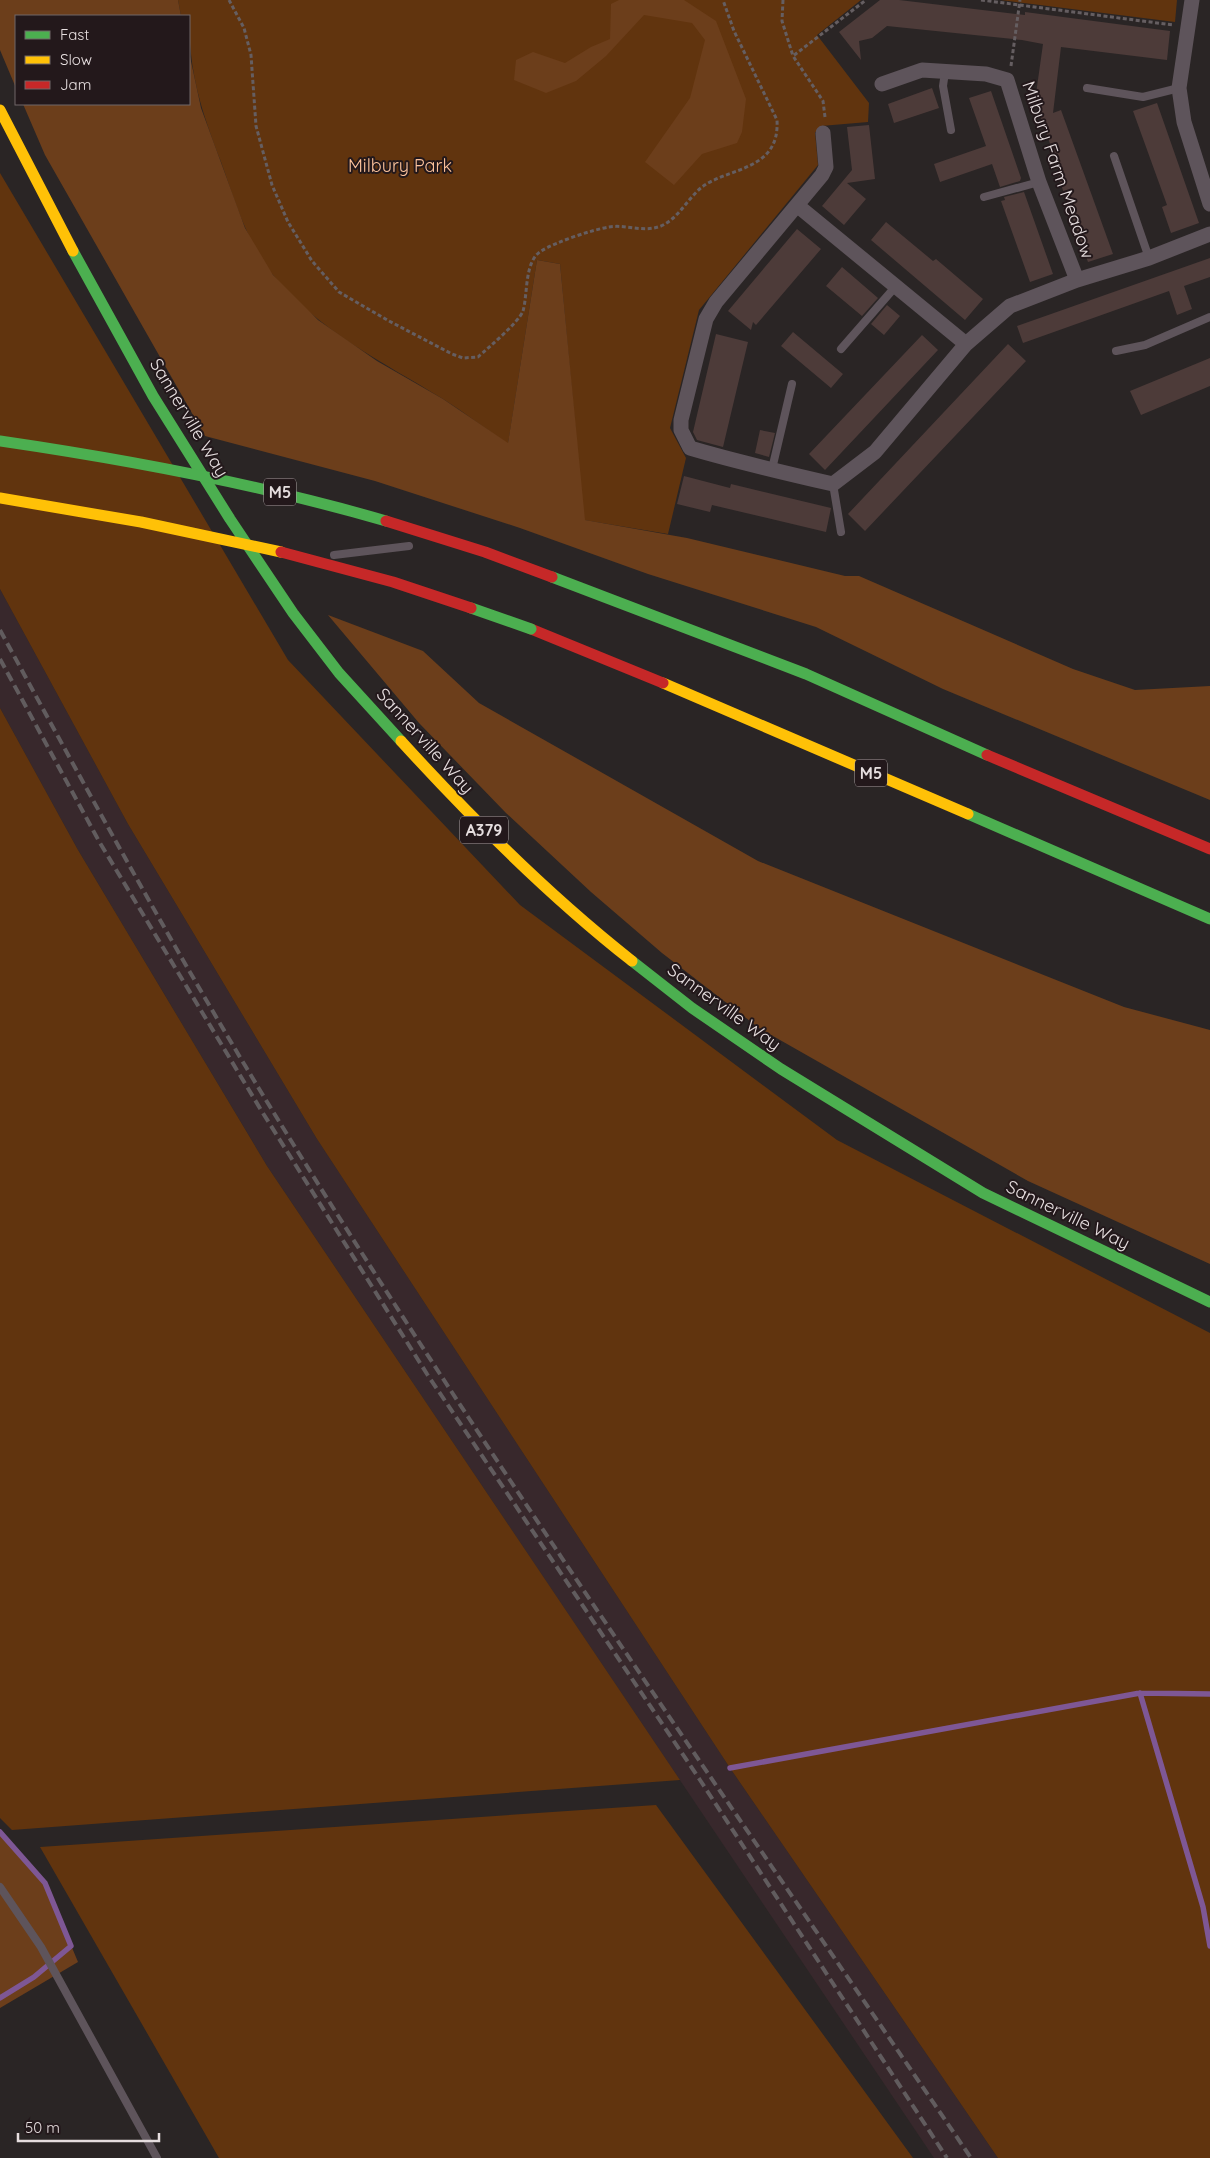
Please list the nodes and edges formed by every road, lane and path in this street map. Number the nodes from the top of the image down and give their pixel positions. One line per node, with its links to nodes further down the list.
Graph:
1 (229, 0): 2 (path)
2 (723, 0)
3 (783, 0): 10 (path)
4 (866, 0): 10 (path)
5 (981, 0): 8 (path)
6 (1020, 0): 8 (path)
7 (1192, 0): 9 (street)
8 (1021, 5): 9 (path); 12 (path)
9 (1188, 27): 15 (street)
10 (793, 56): 18 (path)
11 (945, 72): 12 (street, Milbury Farm Meadow); 13 (street, Milbury Farm Meadow); 17 (lane)
12 (1007, 80): 20 (street, Milbury Farm Meadow)
13 (882, 84)
14 (1087, 88): 15 (lane)
15 (1179, 88): 22 (street)
16 (0, 110): 42 (main road, Sannerville Way / A379)
17 (951, 130)
18 (823, 133): 23 (street)
19 (1114, 156): 25 (lane)
20 (1039, 182): 21 (lane); 26 (street, Milbury Farm Meadow)
21 (984, 197)
22 (1210, 204)
23 (798, 206): 27 (street); 34 (street)
24 (1210, 234): 25 (street, Milbury Farm Meadow)
25 (1149, 258): 26 (street, Milbury Farm Meadow)
26 (1077, 280): 29 (street, Milbury Farm Meadow)
27 (896, 286): 29 (street); 30 (lane)
28 (1210, 317): 31 (lane)
29 (966, 344): 35 (street, Milbury Farm Meadow)
30 (841, 350)
31 (1116, 351)
32 (792, 384): 34 (lane)
33 (0, 441): 40 (main road, M5, bridge)
34 (772, 469): 35 (street)
35 (833, 484): 37 (lane)
36 (0, 498): 41 (main road, M5, bridge)
37 (841, 532)
38 (409, 546): 39 (lane)
39 (279, 562)
40 (1210, 849)
41 (1210, 919)
42 (1210, 1302)
43 (0, 1887): 44 (lane)
44 (157, 2158)

